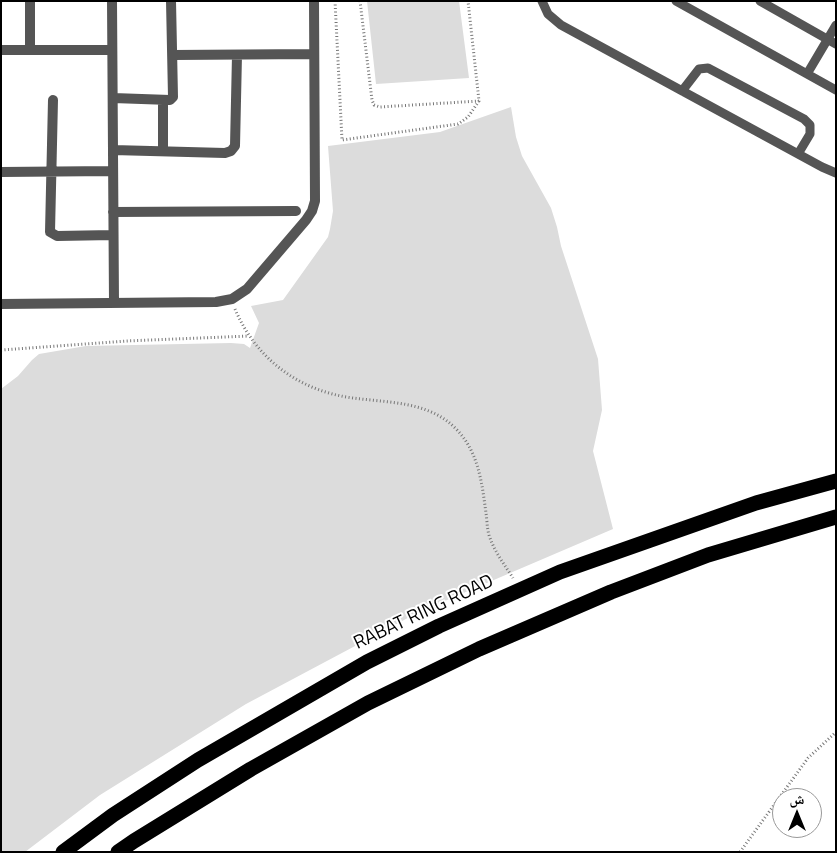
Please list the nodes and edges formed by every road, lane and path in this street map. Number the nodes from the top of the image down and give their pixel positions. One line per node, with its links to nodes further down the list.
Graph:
1 (30, 1): 15 (street)
2 (112, 1): 16 (street)
3 (171, 1): 18 (street)
4 (314, 1): 17 (street)
5 (336, 1): 26 (path)
6 (360, 1): 26 (path)
7 (468, 1): 26 (path)
8 (542, 1): 22 (lane)
9 (676, 1): 20 (lane)
10 (760, 1): 12 (lane)
11 (836, 25): 12 (lane)
12 (827, 40): 13 (lane); 20 (lane)
13 (836, 44)
14 (1, 50): 15 (street)
15 (30, 50): 16 (street)
16 (112, 50): 23 (street)
17 (314, 54): 19 (street); 37 (street)
18 (173, 55): 19 (street); 25 (street)
19 (237, 55): 28 (street)
20 (807, 74): 21 (lane)
21 (836, 90)
22 (682, 91): 29 (lane); 29 (lane)
23 (113, 98): 25 (street); 27 (street)
24 (53, 100): 30 (street)
25 (163, 100): 28 (street)
26 (480, 101)
27 (113, 150): 28 (street); 31 (street)
28 (163, 151)
29 (798, 154): 33 (lane)
30 (51, 171): 31 (street); 32 (street); 36 (street)
31 (113, 171): 35 (street)
32 (1, 172)
33 (836, 173)
34 (296, 211): 35 (street)
35 (113, 212): 36 (street)
36 (113, 235): 38 (street)
37 (232, 299): 38 (street); 40 (path)
38 (114, 303): 39 (street)
39 (1, 304)
40 (249, 336): 41 (path); 44 (path)
41 (1, 350)
42 (836, 481): 44 (highway, RABAT RING ROAD)
43 (836, 517): 47 (highway)
44 (522, 590): 46 (highway, RABAT RING ROAD)
45 (836, 732): 48 (path)
46 (63, 852)
47 (118, 852)
48 (740, 852)

